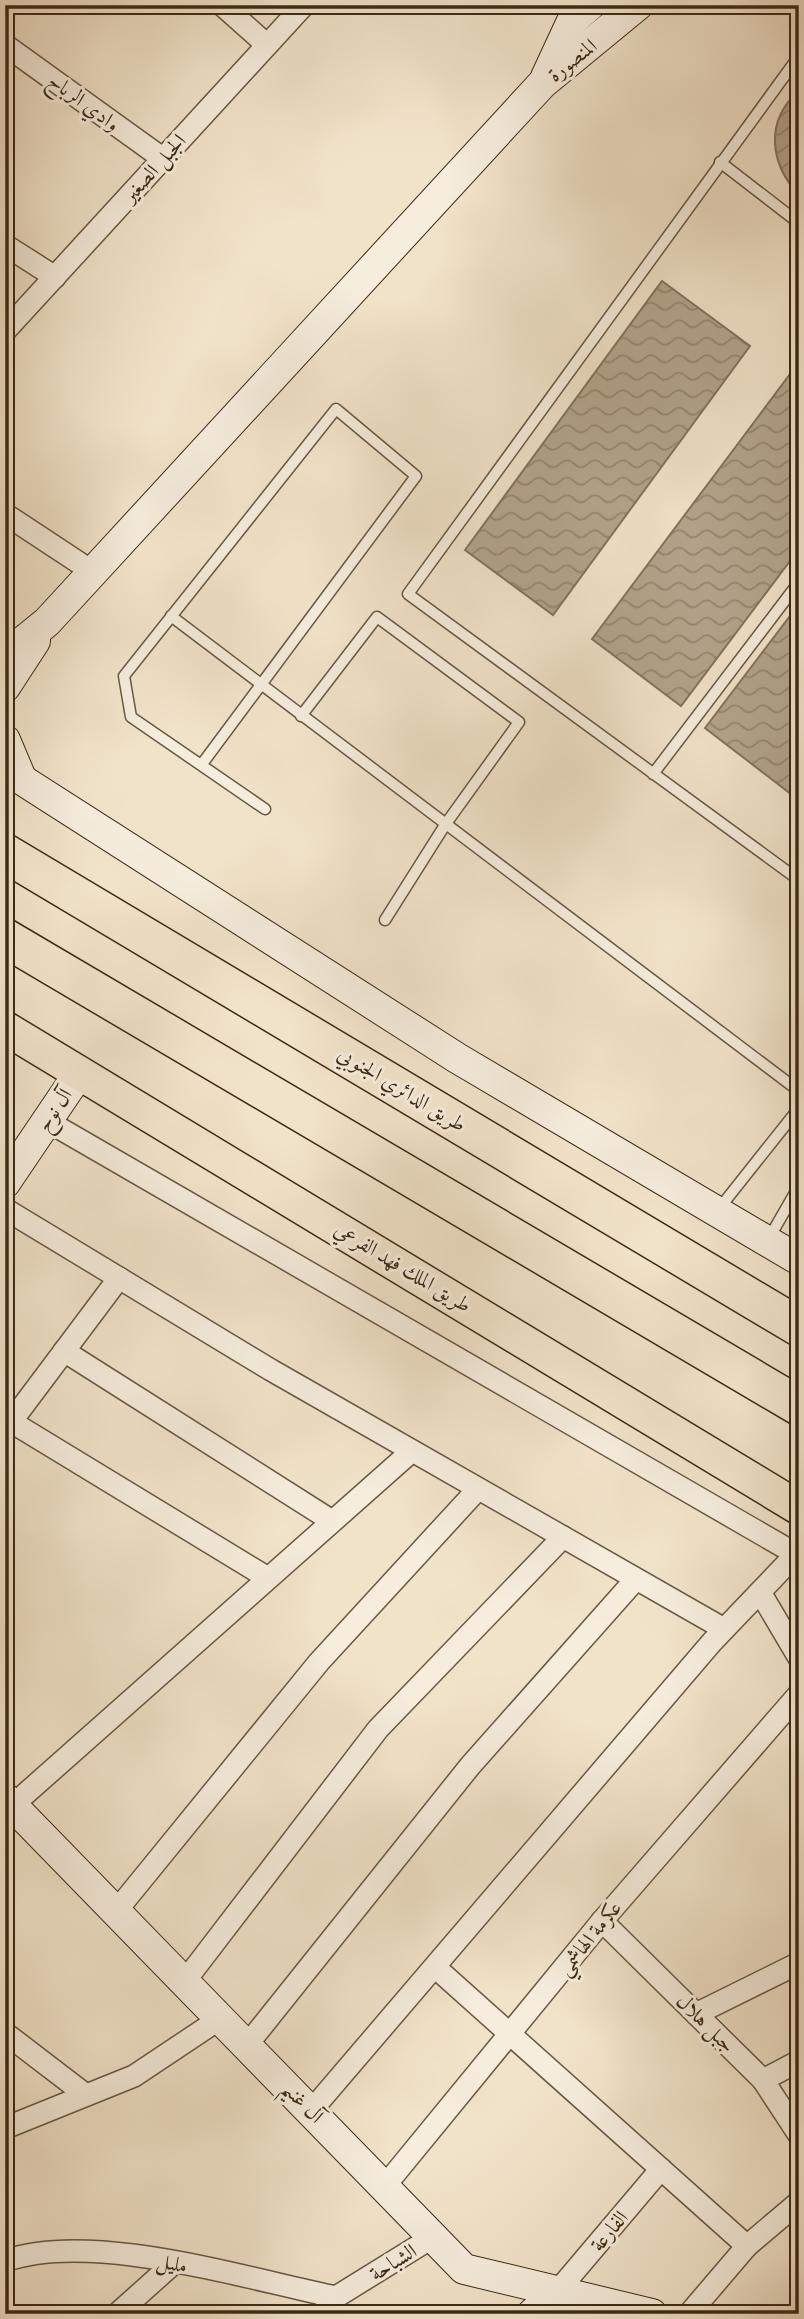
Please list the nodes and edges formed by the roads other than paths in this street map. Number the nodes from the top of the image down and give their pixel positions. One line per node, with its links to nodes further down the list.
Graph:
1 (222, 5): 5 (street)
2 (304, 5): 5 (street, الجبل الصغير)
3 (590, 5): 8 (main road, المنصورة)
4 (639, 5): 8 (main road, المنصورة)
5 (266, 44): 9 (street, الجبل الصغير)
6 (5, 45): 9 (street, وادي الرباح)
7 (799, 56): 10 (lane)
8 (542, 84): 16 (main road)
9 (162, 158): 13 (street, الجبل الصغير)
10 (720, 162): 11 (lane); 27 (lane)
11 (799, 223)
12 (5, 245): 13 (street)
13 (55, 277): 14 (street, الجبل الصغير)
14 (5, 331)
15 (5, 514): 16 (street)
16 (93, 572): 19 (main road)
17 (799, 582): 27 (lane)
18 (171, 616): 21 (lane); 21 (lane); 25 (lane)
19 (47, 622): 20 (main road); 22 (main road)
20 (5, 656)
21 (260, 686): 23 (lane); 25 (lane)
22 (5, 687)
23 (301, 716): 29 (lane); 29 (lane)
24 (5, 740): 26 (main road)
25 (202, 764): 28 (lane)
26 (13, 774): 44 (main road)
27 (653, 774): 32 (lane)
28 (265, 809)
29 (445, 825): 34 (lane); 38 (lane)
30 (5, 841): 33 (highway)
31 (5, 853): 33 (highway, طريق الدائري الجنوبي)
32 (799, 880)
33 (116, 919): 49 (highway, طريق الدائري الجنوبي)
34 (385, 920)
35 (13, 943): 48 (highway)
36 (9, 1037): 37 (main road, طريق الملك فهد الفرعي)
37 (80, 1072): 40 (main road, آل نوح); 56 (main road, طريق الملك فهد الفرعي)
38 (799, 1091)
39 (799, 1108): 44 (lane)
40 (47, 1121): 41 (main road, آل نوح); 59 (street)
41 (5, 1183)
42 (799, 1186): 45 (lane)
43 (5, 1209): 47 (street)
44 (718, 1210): 45 (main road)
45 (768, 1240): 46 (main road)
46 (799, 1260)
47 (119, 1278): 50 (street); 54 (street)
48 (589, 1280): 51 (highway); 53 (highway)
49 (799, 1327)
50 (64, 1351): 52 (street); 57 (street)
51 (799, 1406)
52 (8, 1420): 60 (street)
53 (799, 1431)
54 (412, 1451): 55 (street); 57 (street)
55 (478, 1489): 58 (street); 67 (street)
56 (799, 1508)
57 (332, 1521): 60 (street)
58 (563, 1537): 61 (street); 71 (street)
59 (797, 1553): 62 (street)
60 (268, 1578): 66 (street)
61 (636, 1579): 63 (street); 76 (street)
62 (760, 1592): 63 (street); 64 (street)
63 (724, 1629): 70 (street)
64 (799, 1658)
65 (799, 1694): 68 (street, عكرمة الهاشمي)
66 (9, 1801): 67 (main road, آل غنيم)
67 (117, 1910): 71 (main road, آل غنيم)
68 (602, 1921): 72 (street, جبل هلال); 75 (street, عكرمة الهاشمي)
69 (799, 1963): 72 (street)
70 (435, 1967): 75 (street); 80 (street)
71 (185, 1981): 73 (main road, آل غنيم)
72 (696, 2014): 78 (street, جبل هلال)
73 (221, 2018): 76 (main road, آل غنيم); 79 (street)
74 (5, 2033): 79 (street)
75 (511, 2034): 83 (street); 84 (street, عكرمة الهاشمي)
76 (247, 2045): 80 (main road, آل غنيم)
77 (799, 2061): 78 (street)
78 (763, 2080): 82 (street, جبل هلال)
79 (86, 2095): 81 (street)
80 (311, 2111): 84 (main road, آل غنيم)
81 (5, 2128)
82 (799, 2135)
83 (661, 2169): 87 (street); 90 (street, الفارعة)
84 (384, 2187): 86 (main road, آل غنيم)
85 (799, 2202): 87 (street)
86 (433, 2237): 90 (main road, آل غنيم); 91 (street, الشباحة)
87 (747, 2246): 97 (street)
88 (5, 2262): 89 (street, مليل)
89 (174, 2263): 91 (street, مليل); 93 (street)
90 (556, 2293): 92 (main road, آل غنيم); 95 (main road)
91 (336, 2297): 94 (street, الشباحة)
92 (587, 2307): 96 (main road, آل غنيم)
93 (117, 2314)
94 (321, 2314)
95 (532, 2314)
96 (652, 2314)
97 (689, 2314)

